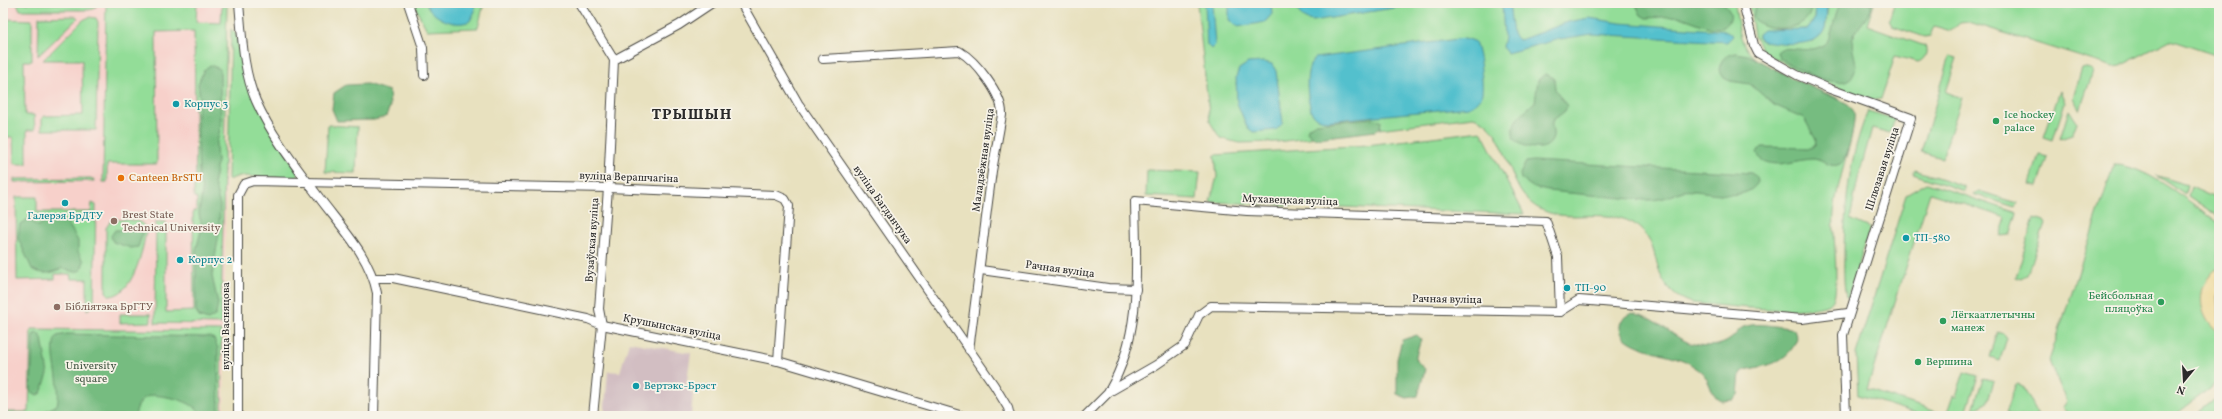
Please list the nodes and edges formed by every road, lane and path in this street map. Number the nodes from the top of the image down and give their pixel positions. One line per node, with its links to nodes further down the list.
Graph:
1 (239, 3): 10 (street)
2 (408, 3): 9 (street)
3 (579, 3): 8 (street)
4 (712, 3): 8 (street)
5 (741, 3): 18 (street, вуліца Багданчука)
6 (1743, 3): 16 (street, Шлюзавая вуліца)
7 (823, 59): 12 (street, Маладзёжная вуліца)
8 (614, 60): 11 (street, Вузаўская вуліца)
9 (424, 75)
10 (308, 183): 11 (street, вуліца Верашчагіна); 13 (street); 21 (street, вуліца Васняцова)
11 (608, 188): 17 (street, Вузаўская вуліца); 19 (street, вуліца Верашчагіна)
12 (981, 270): 14 (street, Рачная вуліца); 18 (street, Маладзёжная вуліца)
13 (374, 278): 17 (street, Крушынская вуліца); 22 (street)
14 (1136, 289): 15 (street, Мухавецкая вуліца); 20 (street, Мухавецкая вуліца)
15 (1560, 312): 16 (street); 20 (street, Рачная вуліца)
16 (1848, 313): 27 (street, Шлюзавая вуліца)
17 (602, 325): 19 (street, Крушынская вуліца); 23 (street, Вузаўская вуліца)
18 (969, 350): 25 (street, вуліца Багданчука)
19 (778, 361): 24 (street, Крушынская вуліца)
20 (1109, 392): 26 (street, Рачная вуліца)
21 (238, 416)
22 (374, 416)
23 (593, 416)
24 (963, 416)
25 (1010, 416)
26 (1085, 416)
27 (1846, 416)

